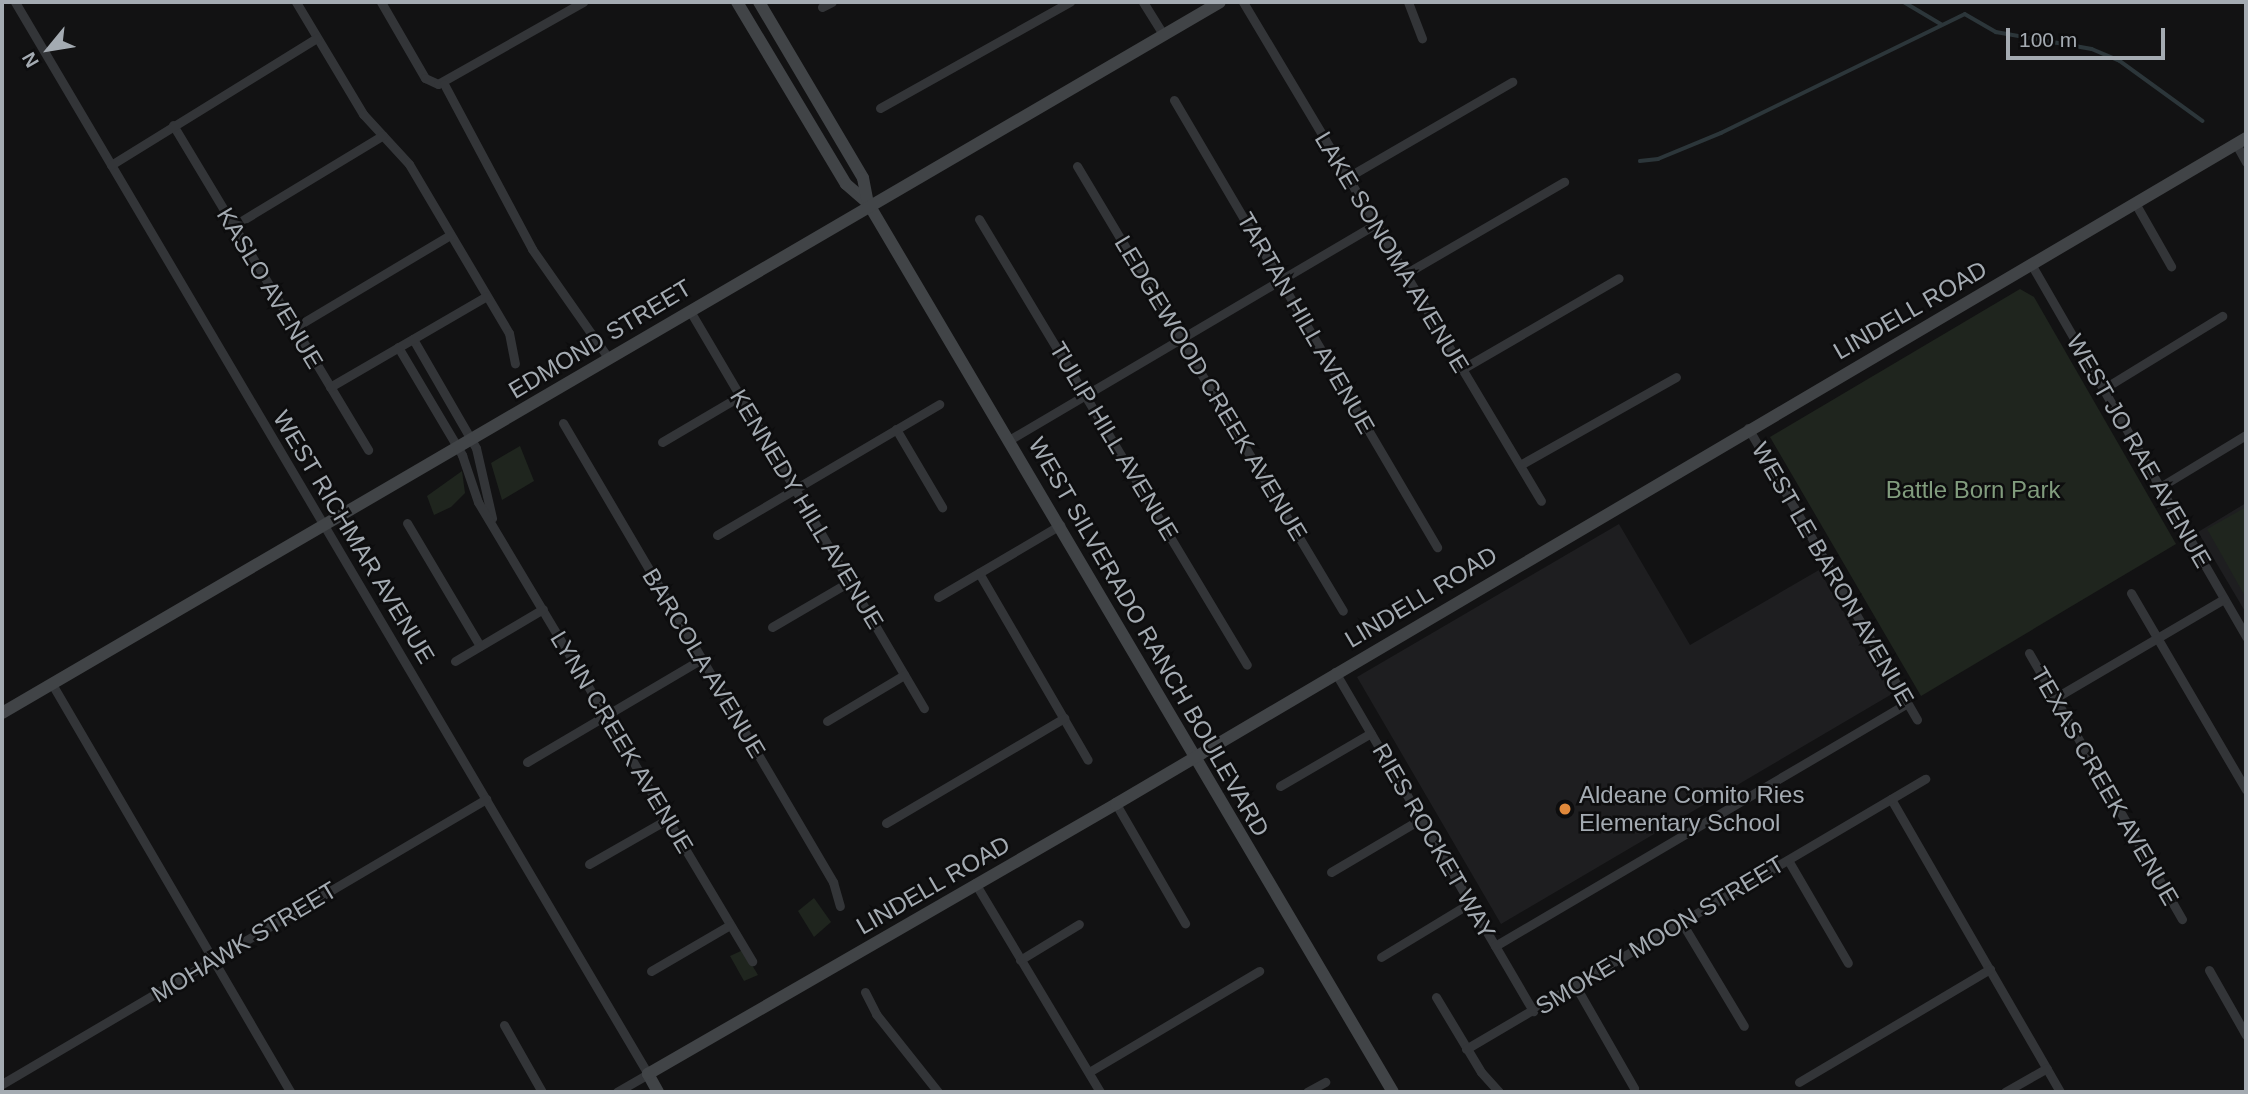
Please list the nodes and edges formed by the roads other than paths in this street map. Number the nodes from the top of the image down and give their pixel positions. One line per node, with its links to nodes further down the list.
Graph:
1 (15, 2): 25 (street, WEST RICHMAR AVENUE)
2 (296, 2): 15 (street)
3 (381, 2): 18 (street)
4 (583, 2): 18 (street)
5 (737, 2): 29 (street, WEST SILVERADO RANCH BOULEVARD)
6 (759, 2): 29 (street, WEST SILVERADO RANCH BOULEVARD)
7 (832, 2): 13 (street)
8 (1070, 2): 20 (street)
9 (1143, 2): 14 (street)
10 (1220, 2): 14 (street, EDMOND STREET)
11 (1243, 2): 27 (street, LAKE SONOMA AVENUE)
12 (1408, 2): 16 (street)
13 (822, 7)
14 (1162, 33): 29 (street, EDMOND STREET)
15 (317, 38): 21 (street); 22 (street)
16 (1422, 38)
17 (1513, 82): 27 (street)
18 (439, 84): 47 (street)
19 (1174, 100): 39 (street, TARTAN HILL AVENUE)
20 (880, 108)
21 (173, 125): 25 (street); 33 (street, KASLO AVENUE)
22 (383, 135): 33 (street); 34 (street)
23 (2241, 141): 24 (street); 30 (street, LINDELL ROAD)
24 (2246, 162)
25 (111, 164): 72 (street, WEST RICHMAR AVENUE)
26 (1077, 166): 44 (street, LEDGEWOOD CREEK AVENUE)
27 (1348, 177): 32 (street, LAKE SONOMA AVENUE)
28 (1564, 182): 37 (street)
29 (868, 203): 41 (street, EDMOND STREET); 61 (street, WEST SILVERADO RANCH BOULEVARD)
30 (2135, 203): 35 (street, LINDELL ROAD); 36 (street)
31 (979, 219): 53 (street, TULIP HILL AVENUE)
32 (1376, 224): 37 (street, LAKE SONOMA AVENUE); 39 (street)
33 (233, 226): 43 (street, KASLO AVENUE)
34 (450, 234): 40 (street); 43 (street)
35 (2031, 264): 52 (street, WEST JO RAE AVENUE); 57 (street, LINDELL ROAD)
36 (2171, 266)
37 (1405, 274): 49 (street, LAKE SONOMA AVENUE)
38 (1619, 278): 49 (street)
39 (1282, 280): 44 (street); 75 (street, TARTAN HILL AVENUE)
40 (487, 296): 45 (street); 48 (street)
41 (690, 311): 47 (street, EDMOND STREET); 54 (street, KENNEDY HILL AVENUE)
42 (2222, 316): 52 (street)
43 (294, 328): 51 (street, KASLO AVENUE)
44 (1181, 338): 53 (street); 82 (street, LEDGEWOOD CREEK AVENUE)
45 (413, 339): 46 (street); 60 (street, LYNN CREEK AVENUE)
46 (398, 347): 51 (street); 63 (street, LYNN CREEK AVENUE)
47 (608, 359): 60 (street, EDMOND STREET)
48 (515, 363)
49 (1462, 369): 65 (street, LAKE SONOMA AVENUE)
50 (1676, 377): 65 (street)
51 (330, 387): 64 (street, KASLO AVENUE)
52 (2103, 389): 66 (street, WEST JO RAE AVENUE)
53 (1087, 394): 61 (street); 90 (street, TULIP HILL AVENUE)
54 (740, 396): 62 (street); 67 (street, KENNEDY HILL AVENUE)
55 (939, 404): 58 (street)
56 (563, 423): 88 (street, BARCOLA AVENUE)
57 (1748, 428): 91 (street, LINDELL ROAD); 95 (street, WEST LE BARON AVENUE)
58 (896, 429): 67 (street); 69 (street)
59 (2246, 435): 66 (street)
60 (471, 439): 63 (street, EDMOND STREET); 71 (street, LYNN CREEK AVENUE)
61 (1009, 440): 73 (street, WEST SILVERADO RANCH BOULEVARD)
62 (662, 442)
63 (458, 447): 71 (street, LYNN CREEK AVENUE); 72 (street, EDMOND STREET)
64 (368, 450)
65 (1520, 465): 68 (street, LAKE SONOMA AVENUE)
66 (2160, 487): 80 (street, WEST JO RAE AVENUE)
67 (794, 489): 74 (street); 77 (street, KENNEDY HILL AVENUE)
68 (1541, 502)
69 (942, 507)
70 (407, 523): 86 (street)
71 (493, 523): 81 (street, LYNN CREEK AVENUE)
72 (323, 526): 93 (street, EDMOND STREET); 109 (street, WEST RICHMAR AVENUE)
73 (1060, 526): 76 (street); 103 (street, WEST SILVERADO RANCH BOULEVARD)
74 (717, 535)
75 (1437, 547)
76 (979, 573): 79 (street); 99 (street)
77 (849, 582): 83 (street); 92 (street, KENNEDY HILL AVENUE)
78 (2131, 593): 84 (street)
79 (938, 597)
80 (2224, 599): 84 (street); 85 (street, WEST JO RAE AVENUE)
81 (543, 609): 86 (street); 98 (street, LYNN CREEK AVENUE)
82 (1343, 611)
83 (772, 627)
84 (2157, 637): 94 (street); 108 (street)
85 (2246, 637)
86 (480, 646): 89 (street)
87 (2029, 653): 94 (street, TEXAS CREEK AVENUE)
88 (702, 659): 98 (street); 120 (street, BARCOLA AVENUE)
89 (455, 661)
90 (1247, 665)
91 (1335, 672): 102 (street, RIES ROCKET WAY); 103 (street, LINDELL ROAD)
92 (904, 675): 96 (street, KENNEDY HILL AVENUE); 101 (street)
93 (52, 684): 97 (street, EDMOND STREET); 128 (street)
94 (2055, 698): 121 (street, TEXAS CREEK AVENUE)
95 (1907, 703): 100 (street, WEST LE BARON AVENUE); 126 (street)
96 (924, 708)
97 (2, 713)
98 (606, 715): 105 (street); 112 (street, LYNN CREEK AVENUE)
99 (1064, 718): 104 (street); 114 (street)
100 (1917, 720)
101 (827, 721)
102 (1371, 733): 107 (street); 113 (street, RIES ROCKET WAY)
103 (1194, 755): 111 (street, LINDELL ROAD); 158 (street, WEST SILVERADO RANCH BOULEVARD)
104 (1088, 760)
105 (527, 762)
106 (1925, 779): 110 (street, SMOKEY MOON STREET)
107 (1280, 786)
108 (2246, 790)
109 (486, 799): 128 (street, MOHAWK STREET); 146 (street, WEST RICHMAR AVENUE)
110 (1891, 799): 115 (street, SMOKEY MOON STREET); 132 (street)
111 (1116, 804): 118 (street, LINDELL ROAD); 122 (street)
112 (668, 819): 116 (street); 125 (street, LYNN CREEK AVENUE)
113 (1421, 819): 117 (street); 119 (street, RIES ROCKET WAY)
114 (886, 823)
115 (1788, 860): 123 (street, SMOKEY MOON STREET); 131 (street)
116 (589, 864)
117 (1331, 872)
118 (975, 883): 129 (street); 146 (street, LINDELL ROAD)
119 (1470, 902): 126 (street, RIES ROCKET WAY); 127 (street)
120 (840, 906)
121 (2182, 919)
122 (1185, 923)
123 (1682, 923): 136 (street, SMOKEY MOON STREET); 141 (street)
124 (1079, 924): 129 (street)
125 (730, 925): 130 (street, LYNN CREEK AVENUE); 134 (street)
126 (1495, 946): 139 (street, RIES ROCKET WAY)
127 (1381, 957)
128 (213, 959): 149 (street, MOHAWK STREET); 151 (street)
129 (1020, 960): 145 (street)
130 (752, 961)
131 (1848, 963)
132 (1990, 969): 144 (street); 148 (street)
133 (2209, 970): 142 (street)
134 (651, 971)
135 (1259, 971): 145 (street)
136 (1576, 985): 139 (street, SMOKEY MOON STREET); 150 (street)
137 (865, 992): 155 (street)
138 (1436, 997): 143 (street)
139 (1532, 1010): 143 (street, SMOKEY MOON STREET)
140 (504, 1026): 152 (street)
141 (1744, 1026)
142 (2246, 1035)
143 (1466, 1049): 159 (street)
144 (2046, 1068): 160 (street); 161 (street)
145 (1088, 1072): 156 (street)
146 (648, 1074): 153 (street, LINDELL ROAD); 154 (street, WEST RICHMAR AVENUE)
147 (1325, 1082): 157 (street)
148 (1799, 1082)
149 (2, 1084)
150 (1634, 1088)
151 (290, 1092)
152 (542, 1092)
153 (617, 1092)
154 (658, 1092)
155 (938, 1092)
156 (1100, 1092)
157 (1307, 1092)
158 (1393, 1092)
159 (1499, 1092)
160 (2005, 1092)
161 (2060, 1092)

